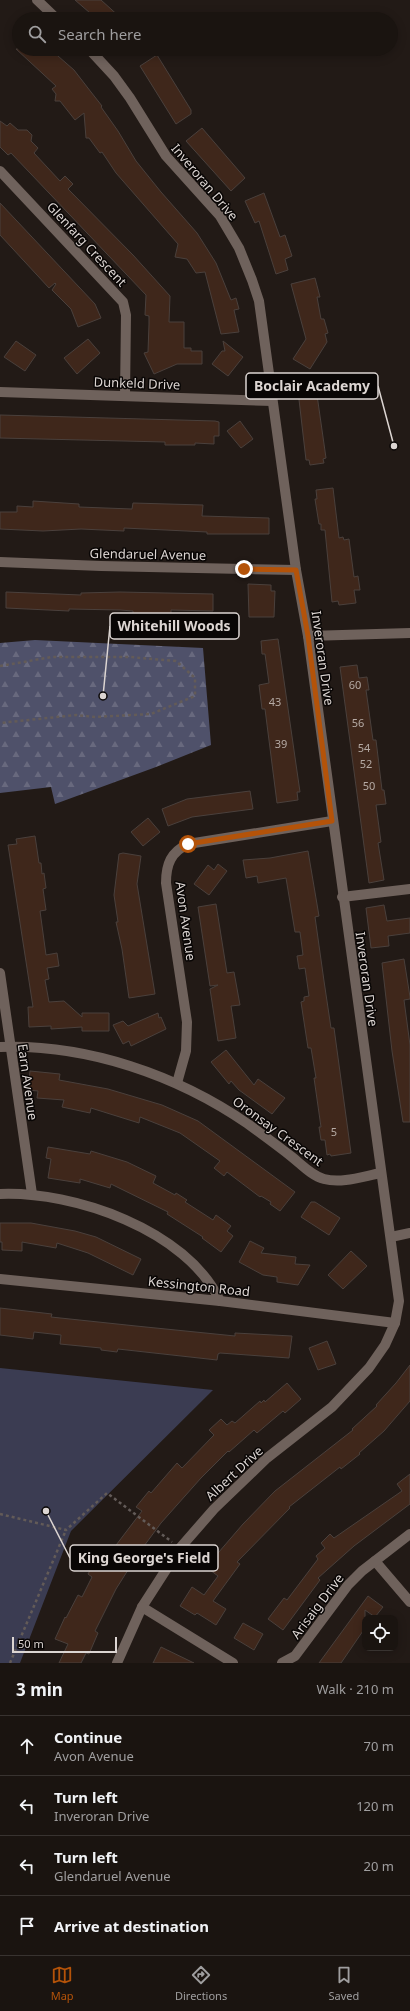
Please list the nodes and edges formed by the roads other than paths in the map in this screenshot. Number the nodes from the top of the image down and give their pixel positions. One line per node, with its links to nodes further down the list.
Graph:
1 (37, 0): 2 (street)
2 (50, 12)
3 (95, 56): 7 (street, Inveroran Drive)
4 (0, 171): 6 (street, Glenfarg Crescent)
5 (0, 392): 6 (street, Dunkeld Drive)
6 (125, 395): 7 (street, Dunkeld Drive)
7 (272, 401): 9 (street, Inveroran Drive)
8 (0, 562): 9 (street, Glendaruel Avenue)
9 (296, 570): 11 (street, Inveroran Drive)
10 (409, 631): 11 (street)
11 (308, 636): 12 (street, Inveroran Drive)
12 (332, 821): 14 (street, Inveroran Drive); 17 (street, Avon Avenue)
13 (410, 889): 14 (street)
14 (342, 897): 18 (street, Inveroran Drive)
15 (0, 973): 16 (street, Earn Avenue)
16 (5, 1047): 17 (street, Oronsay Crescent); 20 (street, Earn Avenue)
17 (177, 1083): 18 (street, Oronsay Crescent)
18 (381, 1173): 22 (street, Inveroran Drive)
19 (0, 1194): 20 (street)
20 (32, 1194): 24 (street)
21 (410, 1233): 22 (street)
22 (391, 1237): 25 (street, Inveroran Drive)
23 (0, 1279): 24 (street, Kessington Road)
24 (220, 1301): 25 (street, Kessington Road)
25 (395, 1323): 29 (street, Albert Drive)
26 (410, 1534): 27 (street, Arisaig Drive)
27 (375, 1561): 28 (street); 32 (street, Arisaig Drive)
28 (410, 1602)
29 (142, 1607): 30 (street, Albert Drive); 31 (street)
30 (117, 1663)
31 (233, 1663)
32 (282, 1663)

